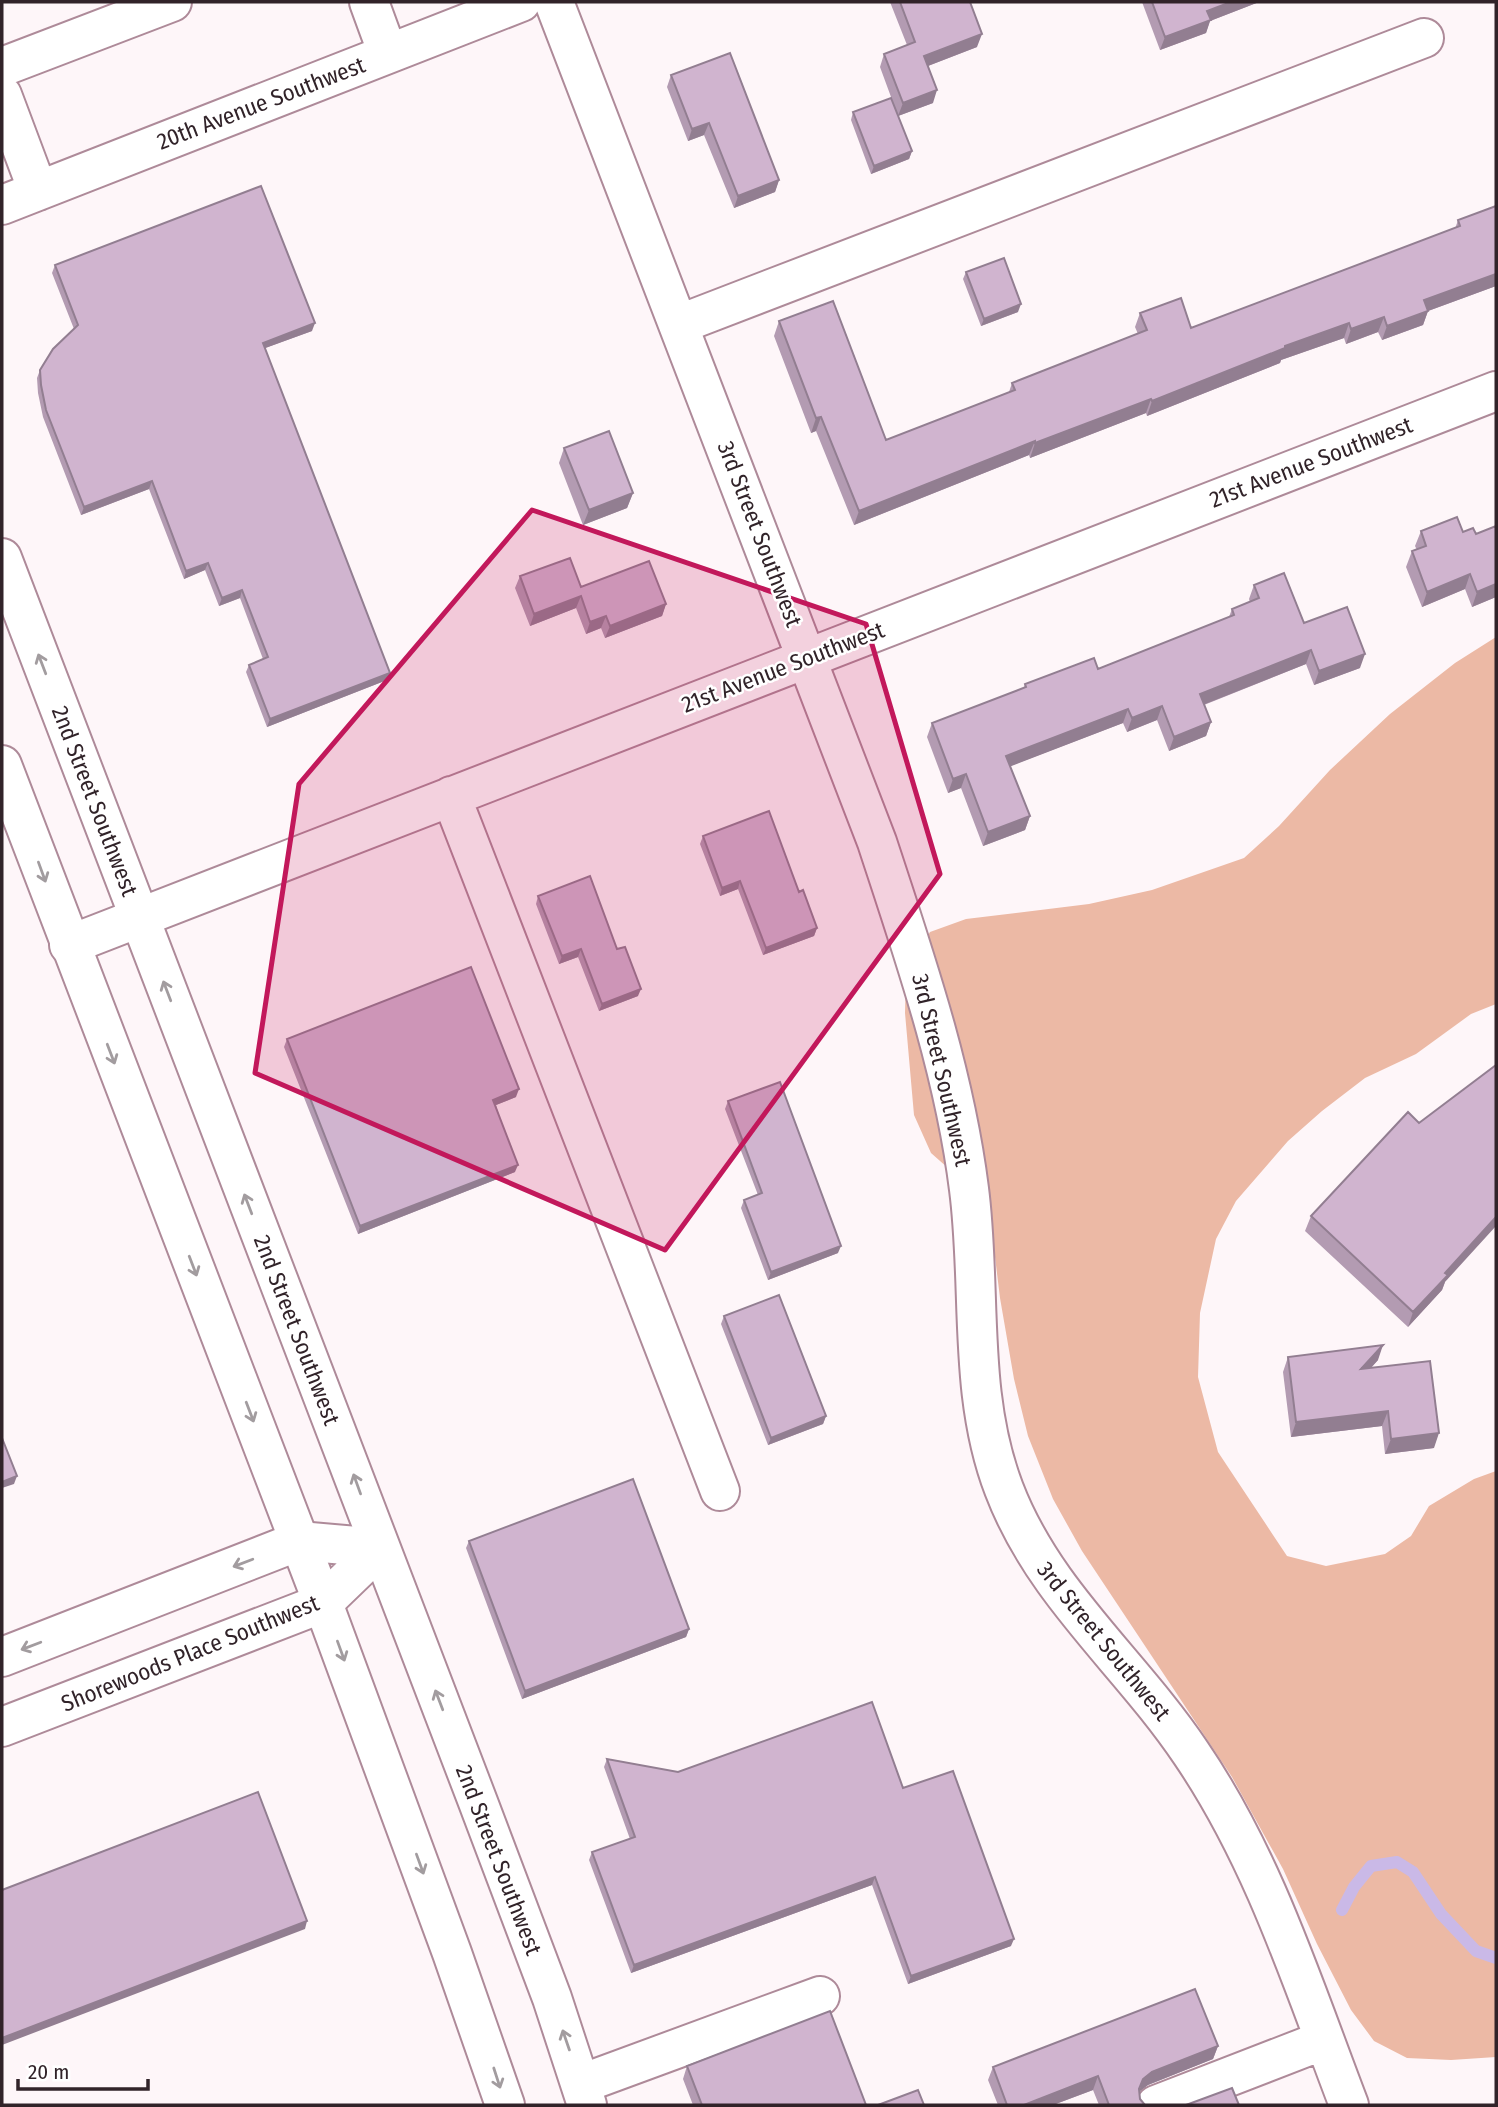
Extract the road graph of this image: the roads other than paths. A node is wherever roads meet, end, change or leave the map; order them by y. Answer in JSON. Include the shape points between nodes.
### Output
{"nodes":[{"id":1,"x":173,"y":2,"type":"edge"},
{"id":2,"x":369,"y":2,"type":"edge"},
{"id":3,"x":521,"y":2,"type":"edge"},
{"id":4,"x":554,"y":2,"type":"edge"},
{"id":5,"x":1424,"y":38,"type":"dead end"},
{"id":6,"x":388,"y":54,"type":"junction"},
{"id":7,"x":2,"y":67,"type":"edge"},
{"id":8,"x":2,"y":95,"type":"edge"},
{"id":9,"x":38,"y":191,"type":"junction"},
{"id":10,"x":2,"y":205,"type":"edge"},
{"id":11,"x":680,"y":324,"type":"junction"},
{"id":12,"x":1496,"y":391,"type":"edge"},
{"id":13,"x":2,"y":558,"type":"edge"},
{"id":14,"x":807,"y":658,"type":"junction"},
{"id":15,"x":4,"y":780,"type":"edge"},
{"id":16,"x":451,"y":796,"type":"junction"},
{"id":17,"x":139,"y":918,"type":"junction"},
{"id":18,"x":69,"y":945,"type":"junction"},
{"id":19,"x":720,"y":1491,"type":"dead end"},
{"id":20,"x":299,"y":1541,"type":"junction"},
{"id":21,"x":380,"y":1549,"type":"junction"},
{"id":22,"x":323,"y":1603,"type":"junction"},
{"id":23,"x":2,"y":1657,"type":"edge"},
{"id":24,"x":2,"y":1727,"type":"edge"},
{"id":25,"x":820,"y":1996,"type":"dead end"},
{"id":26,"x":1324,"y":2040,"type":"junction"},
{"id":27,"x":584,"y":2095,"type":"edge"},
{"id":28,"x":505,"y":2105,"type":"edge"},
{"id":29,"x":1157,"y":2105,"type":"edge"},
{"id":30,"x":1349,"y":2105,"type":"edge"}],
"edges":[{"from":1,"to":7,"type":"street"},
{"from":2,"to":6,"type":"street"},
{"from":3,"to":6,"type":"street","name":"20th Avenue Southwest"},
{"from":4,"to":11,"type":"street","name":"3rd Street Southwest"},
{"from":5,"to":11,"type":"street"},
{"from":6,"to":9,"type":"street","name":"20th Avenue Southwest"},
{"from":8,"to":9,"type":"street"},
{"from":9,"to":10,"type":"street","name":"20th Avenue Southwest"},
{"from":11,"to":14,"type":"street","name":"3rd Street Southwest"},
{"from":12,"to":14,"type":"street","name":"21st Avenue Southwest"},
{"from":17,"to":13,"type":"street","name":"2nd Street Southwest","one_way":true},
{"from":14,"to":16,"type":"street","name":"21st Avenue Southwest"},
{"from":14,"to":26,"type":"street","name":"3rd Street Southwest","via":[[913,948],[963,1143],[982,1403],[1003,1487],[1041,1564],[1161,1710],[1218,1796],[1272,1905]]},
{"from":15,"to":18,"type":"street","one_way":true},
{"from":16,"to":17,"type":"street","name":"21st Avenue Southwest"},
{"from":16,"to":19,"type":"street"},
{"from":17,"to":18,"type":"street","name":"21st Avenue Southwest"},
{"from":21,"to":17,"type":"street","name":"2nd Street Southwest","one_way":true},
{"from":18,"to":20,"type":"street","one_way":true},
{"from":20,"to":21,"type":"street"},
{"from":20,"to":22,"type":"street"},
{"from":20,"to":23,"type":"street","one_way":true},
{"from":21,"to":22,"type":"street","name":"Shorewoods Place Southwest"},
{"from":27,"to":21,"type":"street","name":"2nd Street Southwest","one_way":true,"via":[[552,1998]]},
{"from":22,"to":24,"type":"street","name":"Shorewoods Place Southwest"},
{"from":22,"to":28,"type":"street","one_way":true},
{"from":25,"to":27,"type":"street"},
{"from":26,"to":29,"type":"street"},
{"from":26,"to":30,"type":"street","name":"3rd Street Southwest"}]}
